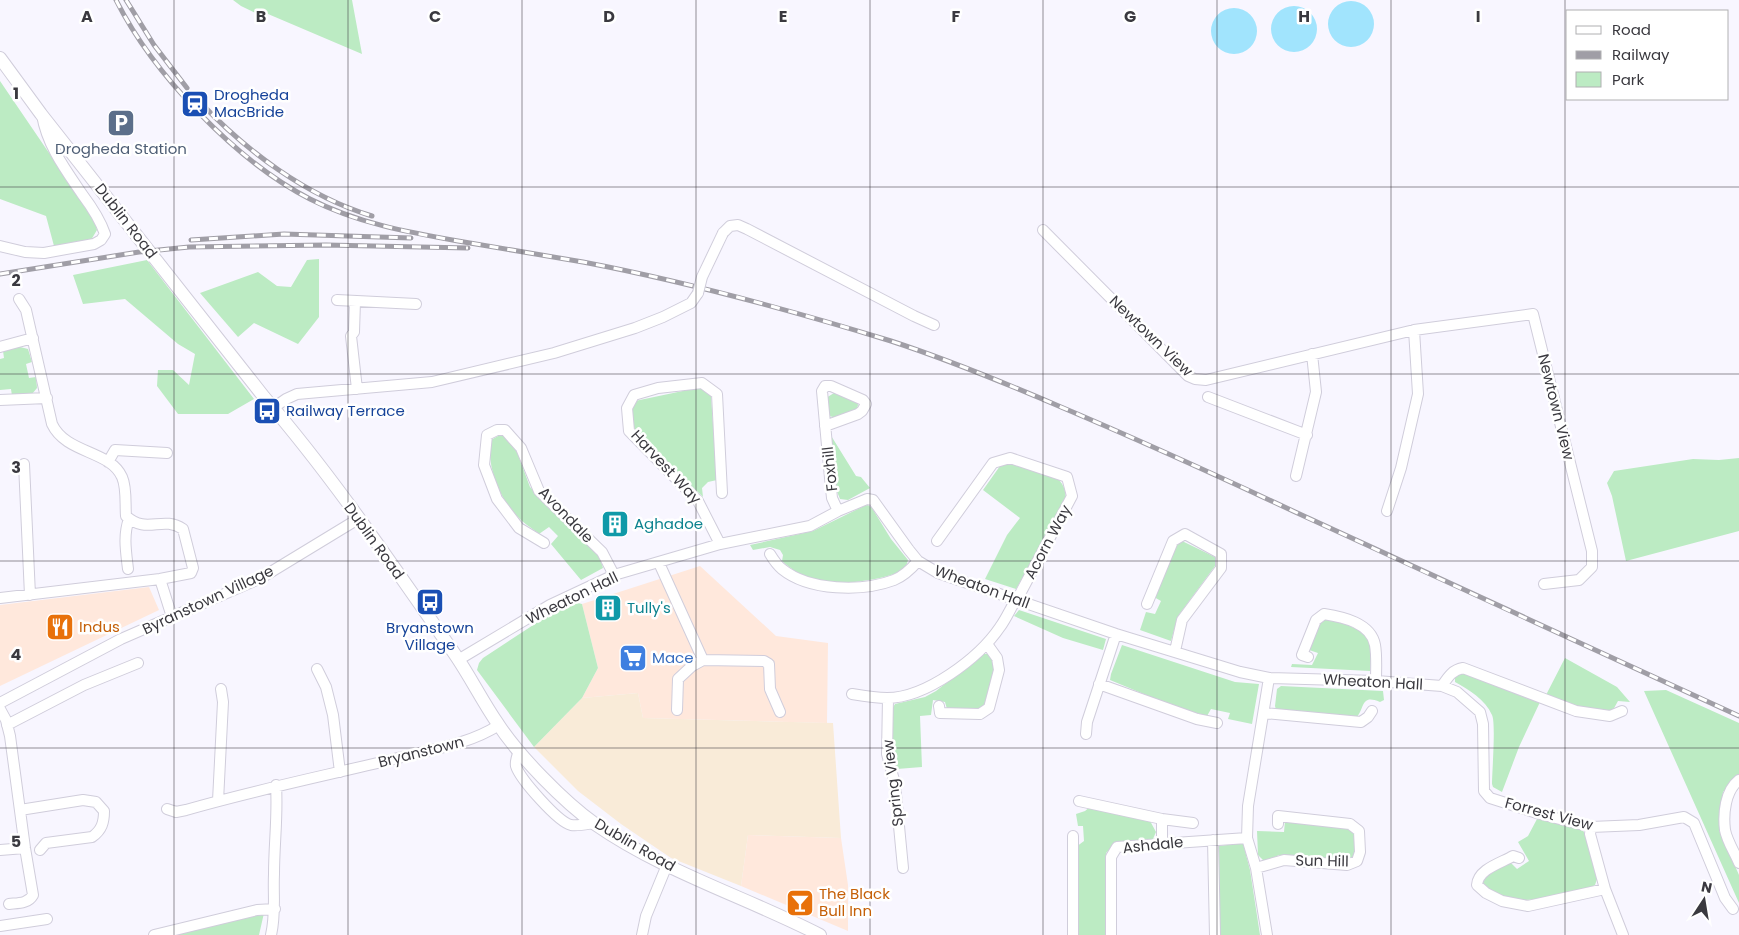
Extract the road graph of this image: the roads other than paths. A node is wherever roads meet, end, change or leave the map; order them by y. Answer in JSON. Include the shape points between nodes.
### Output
{"nodes":[{"id":1,"x":0,"y":58,"type":"edge"},
{"id":2,"x":42,"y":114,"type":"junction"},
{"id":3,"x":1043,"y":230,"type":"dead end"},
{"id":4,"x":0,"y":246,"type":"edge"},
{"id":5,"x":18,"y":299,"type":"dead end"},
{"id":6,"x":336,"y":300,"type":"dead end"},
{"id":7,"x":356,"y":301,"type":"junction"},
{"id":8,"x":416,"y":304,"type":"dead end"},
{"id":9,"x":934,"y":325,"type":"dead end"},
{"id":10,"x":1414,"y":330,"type":"junction"},
{"id":11,"x":33,"y":338,"type":"junction"},
{"id":12,"x":0,"y":347,"type":"edge"},
{"id":13,"x":1312,"y":354,"type":"junction"},
{"id":14,"x":357,"y":389,"type":"junction"},
{"id":15,"x":1208,"y":397,"type":"dead end"},
{"id":16,"x":47,"y":398,"type":"junction"},
{"id":17,"x":0,"y":400,"type":"edge"},
{"id":18,"x":273,"y":408,"type":"junction"},
{"id":19,"x":825,"y":426,"type":"junction"},
{"id":20,"x":1307,"y":435,"type":"junction"},
{"id":21,"x":167,"y":453,"type":"dead end"},
{"id":22,"x":108,"y":462,"type":"junction"},
{"id":23,"x":24,"y":464,"type":"dead end"},
{"id":24,"x":1296,"y":476,"type":"dead end"},
{"id":25,"x":722,"y":493,"type":"dead end"},
{"id":26,"x":1387,"y":511,"type":"dead end"},
{"id":27,"x":838,"y":512,"type":"junction"},
{"id":28,"x":358,"y":518,"type":"junction"},
{"id":29,"x":129,"y":519,"type":"junction"},
{"id":30,"x":938,"y":541,"type":"dead end"},
{"id":31,"x":544,"y":543,"type":"dead end"},
{"id":32,"x":720,"y":544,"type":"junction"},
{"id":33,"x":770,"y":554,"type":"dead end"},
{"id":34,"x":918,"y":561,"type":"junction"},
{"id":35,"x":659,"y":562,"type":"junction"},
{"id":36,"x":128,"y":569,"type":"dead end"},
{"id":37,"x":614,"y":575,"type":"junction"},
{"id":38,"x":160,"y":579,"type":"junction"},
{"id":39,"x":1544,"y":584,"type":"dead end"},
{"id":40,"x":30,"y":595,"type":"junction"},
{"id":41,"x":0,"y":598,"type":"edge"},
{"id":42,"x":1016,"y":599,"type":"junction"},
{"id":43,"x":1147,"y":604,"type":"dead end"},
{"id":44,"x":172,"y":617,"type":"junction"},
{"id":45,"x":1116,"y":634,"type":"junction"},
{"id":46,"x":987,"y":644,"type":"junction"},
{"id":47,"x":1175,"y":651,"type":"junction"},
{"id":48,"x":1308,"y":657,"type":"dead end"},
{"id":49,"x":458,"y":660,"type":"junction"},
{"id":50,"x":702,"y":660,"type":"junction"},
{"id":51,"x":138,"y":663,"type":"dead end"},
{"id":52,"x":317,"y":669,"type":"dead end"},
{"id":53,"x":1269,"y":678,"type":"junction"},
{"id":54,"x":1376,"y":681,"type":"junction"},
{"id":55,"x":1099,"y":684,"type":"junction"},
{"id":56,"x":1442,"y":686,"type":"junction"},
{"id":57,"x":220,"y":689,"type":"dead end"},
{"id":58,"x":852,"y":694,"type":"dead end"},
{"id":59,"x":888,"y":698,"type":"junction"},
{"id":60,"x":0,"y":703,"type":"edge"},
{"id":61,"x":939,"y":706,"type":"dead end"},
{"id":62,"x":0,"y":708,"type":"edge"},
{"id":63,"x":677,"y":710,"type":"dead end"},
{"id":64,"x":1372,"y":711,"type":"dead end"},
{"id":65,"x":1622,"y":711,"type":"dead end"},
{"id":66,"x":780,"y":712,"type":"dead end"},
{"id":67,"x":1264,"y":713,"type":"junction"},
{"id":68,"x":1217,"y":723,"type":"dead end"},
{"id":69,"x":7,"y":725,"type":"junction"},
{"id":70,"x":499,"y":726,"type":"junction"},
{"id":71,"x":1086,"y":734,"type":"dead end"},
{"id":72,"x":11,"y":748,"type":"junction"},
{"id":73,"x":0,"y":749,"type":"edge"},
{"id":74,"x":519,"y":752,"type":"junction"},
{"id":75,"x":340,"y":772,"type":"junction"},
{"id":76,"x":1739,"y":780,"type":"edge"},
{"id":77,"x":276,"y":785,"type":"junction"},
{"id":78,"x":218,"y":801,"type":"junction"},
{"id":79,"x":1079,"y":801,"type":"dead end"},
{"id":80,"x":20,"y":810,"type":"junction"},
{"id":81,"x":167,"y":810,"type":"dead end"},
{"id":82,"x":1162,"y":818,"type":"junction"},
{"id":83,"x":594,"y":823,"type":"junction"},
{"id":84,"x":1193,"y":823,"type":"dead end"},
{"id":85,"x":1278,"y":824,"type":"dead end"},
{"id":86,"x":1591,"y":827,"type":"junction"},
{"id":87,"x":1073,"y":836,"type":"dead end"},
{"id":88,"x":1248,"y":838,"type":"junction"},
{"id":89,"x":1212,"y":840,"type":"junction"},
{"id":90,"x":1162,"y":843,"type":"junction"},
{"id":91,"x":25,"y":848,"type":"junction"},
{"id":92,"x":0,"y":850,"type":"edge"},
{"id":93,"x":40,"y":850,"type":"dead end"},
{"id":94,"x":1519,"y":858,"type":"dead end"},
{"id":95,"x":1739,"y":863,"type":"edge"},
{"id":96,"x":667,"y":865,"type":"junction"},
{"id":97,"x":902,"y":868,"type":"dead end"},
{"id":98,"x":1256,"y":868,"type":"junction"},
{"id":99,"x":1605,"y":888,"type":"junction"},
{"id":100,"x":8,"y":904,"type":"dead end"},
{"id":101,"x":275,"y":909,"type":"junction"},
{"id":102,"x":1733,"y":909,"type":"dead end"},
{"id":103,"x":47,"y":919,"type":"dead end"},
{"id":104,"x":0,"y":926,"type":"edge"},
{"id":105,"x":154,"y":935,"type":"edge"},
{"id":106,"x":271,"y":935,"type":"edge"},
{"id":107,"x":642,"y":935,"type":"edge"},
{"id":108,"x":820,"y":935,"type":"edge"},
{"id":109,"x":1074,"y":935,"type":"edge"},
{"id":110,"x":1111,"y":935,"type":"edge"},
{"id":111,"x":1215,"y":935,"type":"edge"},
{"id":112,"x":1267,"y":935,"type":"edge"},
{"id":113,"x":1623,"y":935,"type":"edge"}],
"edges":[{"from":1,"to":2,"type":"main road","name":"Dublin Road"},
{"from":2,"to":4,"type":"street","via":[[52,148],[93,209],[105,234],[94,244],[44,253]]},
{"from":2,"to":18,"type":"main road","name":"Dublin Road"},
{"from":3,"to":13,"type":"street","name":"Newtown View","via":[[1188,376],[1206,380]]},
{"from":5,"to":11,"type":"street","via":[[26,310]]},
{"from":6,"to":7,"type":"street"},
{"from":7,"to":8,"type":"street"},
{"from":7,"to":14,"type":"street","via":[[351,336]]},
{"from":9,"to":14,"type":"street","bridge":true,"via":[[747,229],[730,226],[723,233],[702,277],[696,298],[686,306],[635,328],[554,353],[432,382]]},
{"from":10,"to":13,"type":"street","name":"Newtown View"},
{"from":10,"to":26,"type":"street","via":[[1418,394],[1401,468]]},
{"from":10,"to":39,"type":"street","name":"Newtown View","via":[[1533,314],[1592,551],[1592,567],[1579,580]]},
{"from":11,"to":12,"type":"street"},
{"from":11,"to":16,"type":"street"},
{"from":13,"to":20,"type":"street","via":[[1316,392]]},
{"from":14,"to":18,"type":"street","via":[[297,394]]},
{"from":15,"to":20,"type":"street"},
{"from":16,"to":17,"type":"street"},
{"from":16,"to":22,"type":"street","via":[[57,433],[69,443]]},
{"from":18,"to":28,"type":"main road","name":"Dublin Road"},
{"from":19,"to":19,"type":"street","name":"Foxhill","via":[[821,397],[825,386],[848,393],[866,404],[858,414]]},
{"from":19,"to":27,"type":"street","name":"Foxhill","via":[[832,498]]},
{"from":20,"to":24,"type":"street"},
{"from":21,"to":22,"type":"street","via":[[115,450]]},
{"from":22,"to":29,"type":"street","via":[[118,470],[123,480],[126,516]]},
{"from":23,"to":40,"type":"street"},
{"from":25,"to":32,"type":"street","name":"Harvest Way","via":[[717,394],[702,383],[658,388],[634,395],[627,408],[629,430],[698,501]]},
{"from":27,"to":32,"type":"street","name":"Wheaton Hall","via":[[810,526]]},
{"from":27,"to":34,"type":"street","name":"Wheaton Hall","via":[[867,499],[873,500]]},
{"from":28,"to":44,"type":"street","name":"Byranstown Village","via":[[260,578]]},
{"from":28,"to":49,"type":"main road","name":"Dublin Road"},
{"from":29,"to":36,"type":"street","via":[[125,543]]},
{"from":29,"to":38,"type":"street","via":[[135,524],[166,523],[183,529],[193,568],[191,574]]},
{"from":30,"to":42,"type":"street","name":"Acorn Way","via":[[994,463],[1010,458],[1067,477],[1072,496]]},
{"from":31,"to":37,"type":"street","name":"Avondale","via":[[519,528],[497,499],[484,466],[487,436],[497,430],[505,430],[521,448],[539,491],[602,552]]},
{"from":32,"to":35,"type":"street","name":"Wheaton Hall"},
{"from":33,"to":34,"type":"street","via":[[781,568],[798,580],[820,586],[873,586],[907,573]]},
{"from":34,"to":42,"type":"street","name":"Wheaton Hall","via":[[938,573]]},
{"from":35,"to":37,"type":"street","name":"Wheaton Hall"},
{"from":35,"to":50,"type":"street"},
{"from":37,"to":49,"type":"street","name":"Wheaton Hall","via":[[550,605]]},
{"from":38,"to":40,"type":"street"},
{"from":38,"to":44,"type":"street"},
{"from":40,"to":41,"type":"street"},
{"from":42,"to":45,"type":"street","name":"Wheaton Hall"},
{"from":42,"to":46,"type":"street"},
{"from":43,"to":47,"type":"street","via":[[1173,541],[1185,534],[1221,554],[1221,568],[1182,620]]},
{"from":44,"to":60,"type":"street","name":"Byranstown Village","via":[[113,643]]},
{"from":45,"to":47,"type":"street","name":"Wheaton Hall"},
{"from":45,"to":55,"type":"street"},
{"from":46,"to":59,"type":"street","via":[[943,680],[917,693]]},
{"from":46,"to":61,"type":"street","via":[[997,658],[999,670],[989,708],[980,714],[940,713]]},
{"from":47,"to":53,"type":"street","name":"Wheaton Hall"},
{"from":48,"to":54,"type":"street","via":[[1302,655],[1316,620],[1324,614],[1343,617],[1366,628],[1372,635]]},
{"from":49,"to":70,"type":"main road","name":"Dublin Road"},
{"from":50,"to":63,"type":"street","via":[[678,679]]},
{"from":50,"to":66,"type":"street","via":[[764,661],[769,664],[770,689]]},
{"from":51,"to":69,"type":"street","via":[[84,685]]},
{"from":52,"to":75,"type":"street","via":[[326,687],[333,715]]},
{"from":53,"to":54,"type":"street","name":"Wheaton Hall"},
{"from":53,"to":67,"type":"street"},
{"from":54,"to":56,"type":"street","name":"Wheaton Hall"},
{"from":55,"to":68,"type":"street","via":[[1197,720]]},
{"from":55,"to":71,"type":"street"},
{"from":56,"to":65,"type":"street","via":[[1452,673],[1463,668],[1576,711],[1610,716]]},
{"from":56,"to":86,"type":"street","name":"Forrest View","via":[[1457,692],[1480,712],[1484,791],[1490,798]]},
{"from":57,"to":78,"type":"street","via":[[223,702]]},
{"from":58,"to":59,"type":"street"},
{"from":59,"to":97,"type":"street","name":"Spring View","via":[[887,754],[895,784]]},
{"from":62,"to":69,"type":"street"},
{"from":64,"to":67,"type":"street","via":[[1360,722]]},
{"from":67,"to":88,"type":"street","via":[[1248,806]]},
{"from":69,"to":72,"type":"street"},
{"from":70,"to":74,"type":"main road","name":"Dublin Road"},
{"from":70,"to":75,"type":"street","name":"Bryanstown","via":[[480,736]]},
{"from":72,"to":73,"type":"street"},
{"from":72,"to":80,"type":"street"},
{"from":74,"to":83,"type":"main road","name":"Dublin Road"},
{"from":74,"to":83,"type":"street","via":[[516,767],[541,800],[566,823]]},
{"from":75,"to":77,"type":"street"},
{"from":76,"to":95,"type":"street","via":[[1729,792],[1725,814],[1726,832]]},
{"from":77,"to":78,"type":"street"},
{"from":77,"to":101,"type":"street"},
{"from":78,"to":81,"type":"street","via":[[176,812]]},
{"from":79,"to":82,"type":"street"},
{"from":80,"to":91,"type":"street"},
{"from":80,"to":93,"type":"street","via":[[83,800],[96,802],[104,810],[103,826],[92,837],[46,844]]},
{"from":82,"to":84,"type":"street"},
{"from":82,"to":90,"type":"street"},
{"from":83,"to":96,"type":"main road","name":"Dublin Road"},
{"from":85,"to":98,"type":"street","name":"Sun Hill","via":[[1278,816],[1350,824],[1359,831],[1357,861],[1347,865],[1284,860]]},
{"from":86,"to":99,"type":"street","via":[[1590,834]]},
{"from":86,"to":102,"type":"street","name":"Forrest View","via":[[1639,825],[1684,817],[1694,823],[1724,898]]},
{"from":87,"to":109,"type":"street"},
{"from":88,"to":89,"type":"street","name":"Ashdale"},
{"from":88,"to":98,"type":"street"},
{"from":89,"to":90,"type":"street","name":"Ashdale"},
{"from":89,"to":111,"type":"street"},
{"from":90,"to":110,"type":"street","name":"Ashdale","via":[[1117,847],[1111,857]]},
{"from":91,"to":92,"type":"street"},
{"from":91,"to":100,"type":"street","via":[[33,895],[24,902]]},
{"from":94,"to":99,"type":"street","via":[[1514,856],[1482,872],[1477,885],[1502,901],[1528,906]]},
{"from":96,"to":107,"type":"street","via":[[646,916]]},
{"from":96,"to":108,"type":"main road","name":"Dublin Road"},
{"from":98,"to":112,"type":"street"},
{"from":99,"to":113,"type":"street"},
{"from":101,"to":105,"type":"street","via":[[257,910]]},
{"from":101,"to":106,"type":"street"},
{"from":103,"to":104,"type":"street"}]}
